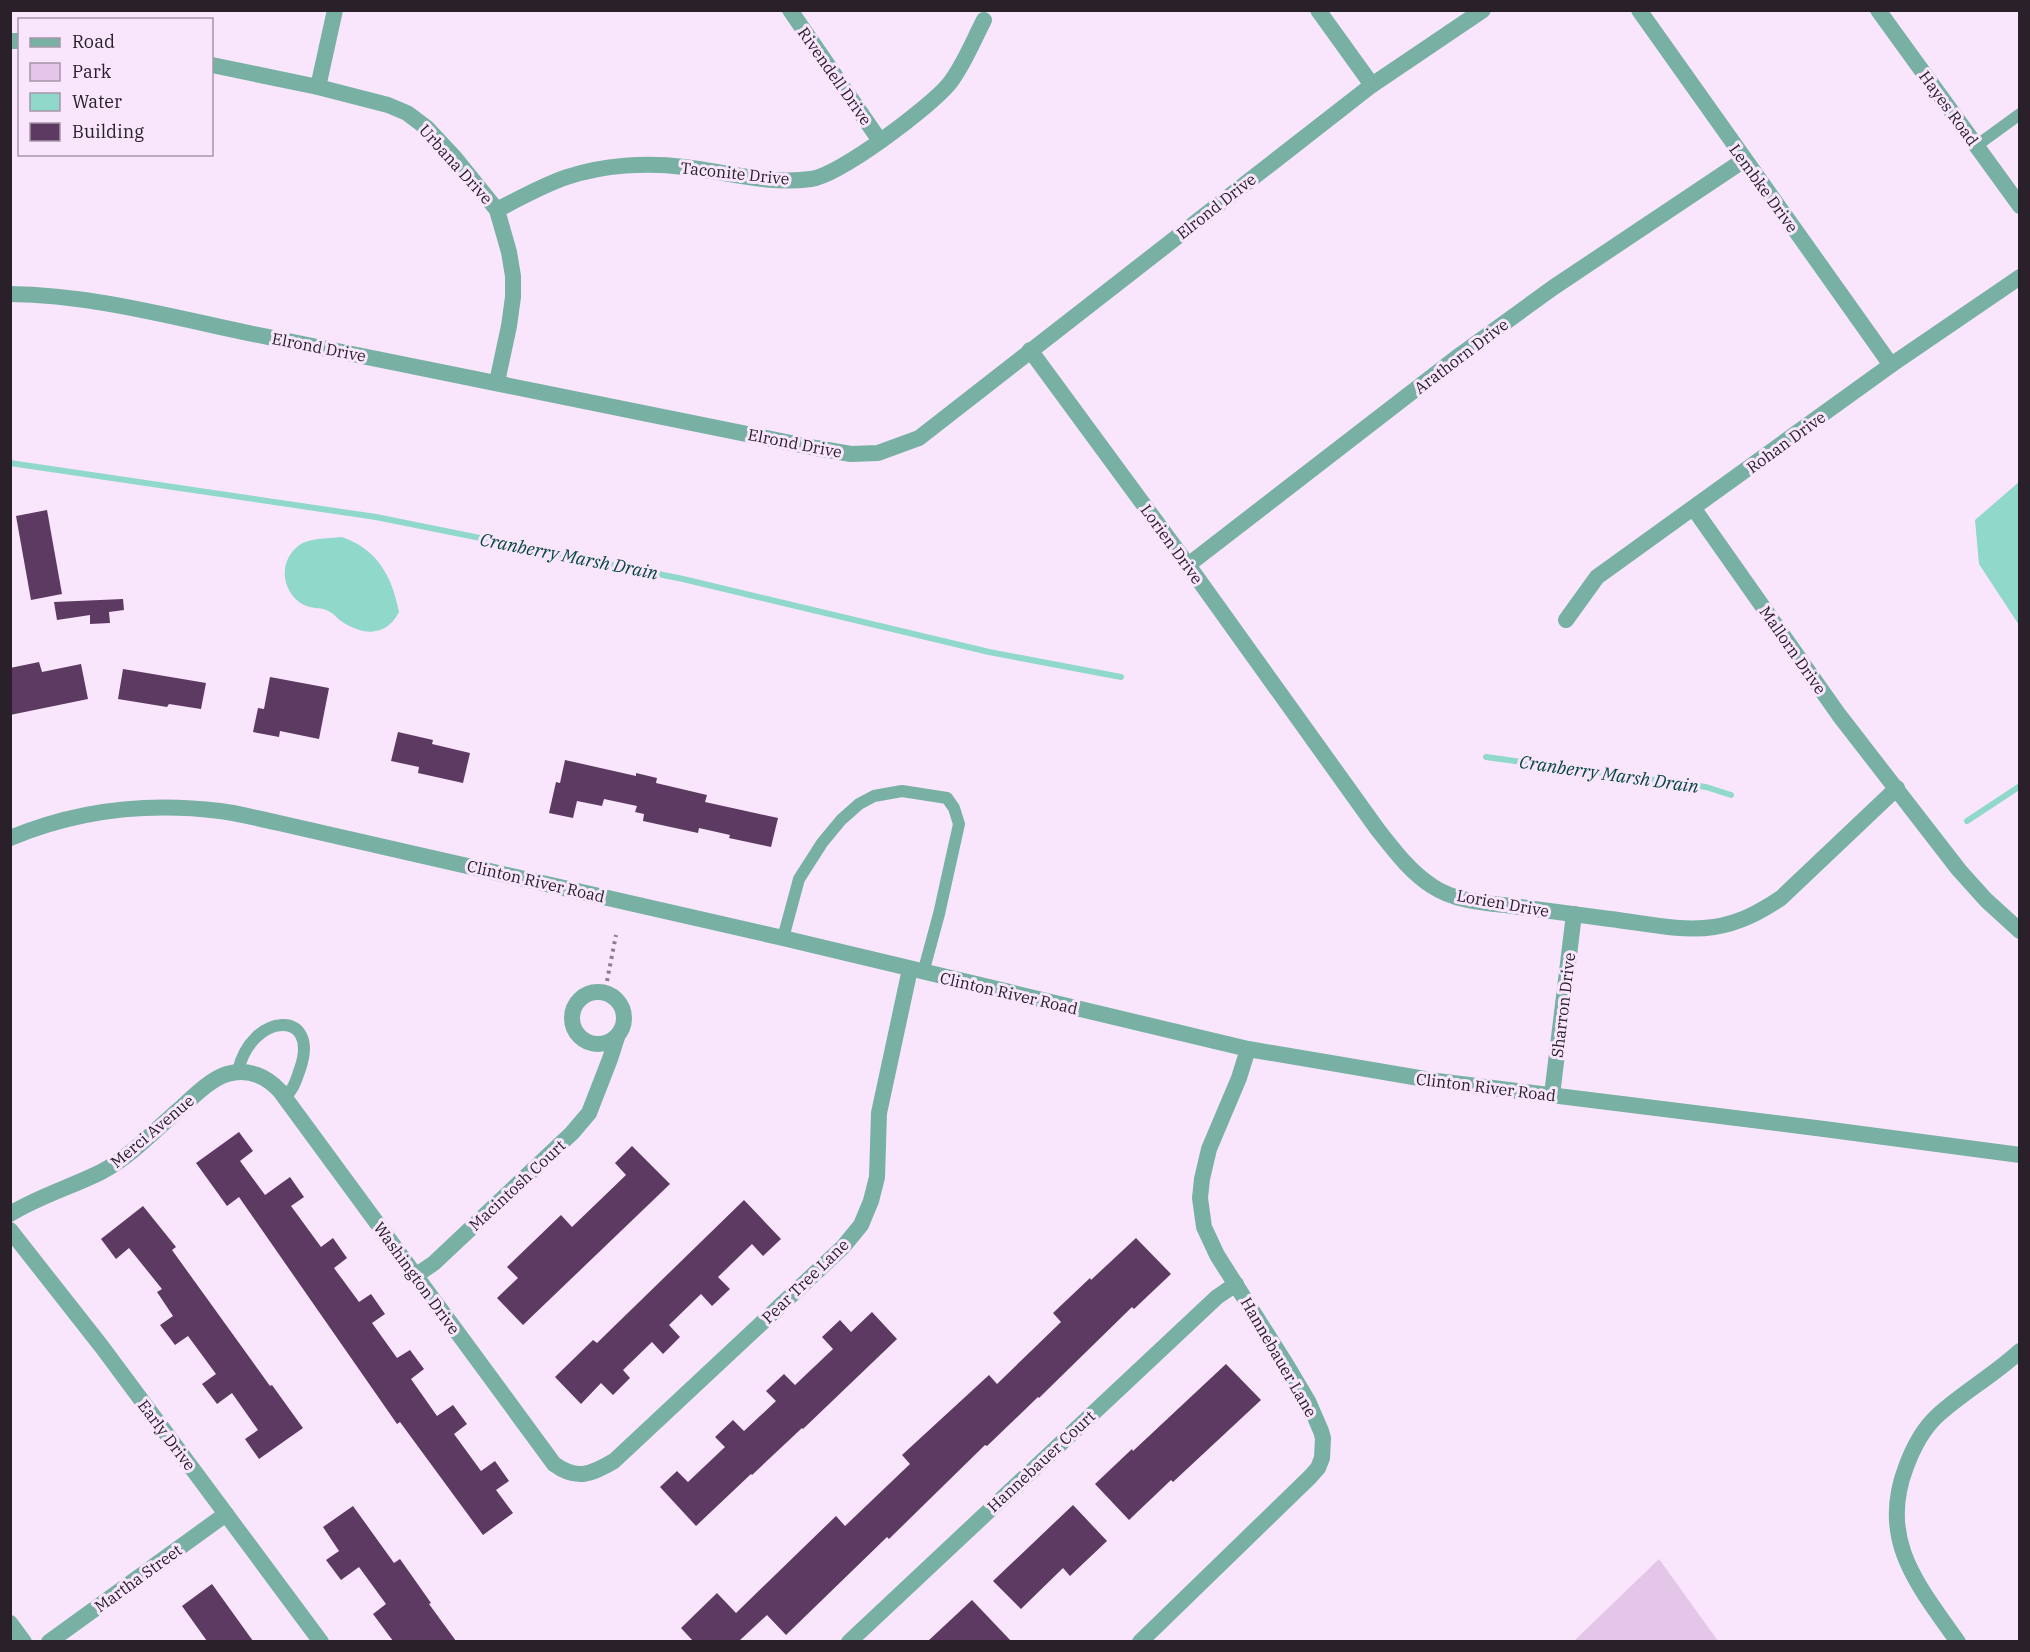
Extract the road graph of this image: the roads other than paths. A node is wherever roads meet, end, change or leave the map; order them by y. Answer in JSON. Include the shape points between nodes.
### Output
{"nodes":[{"id":1,"x":335,"y":10,"type":"edge"},
{"id":2,"x":790,"y":10,"type":"edge"},
{"id":3,"x":1318,"y":10,"type":"edge"},
{"id":4,"x":1483,"y":10,"type":"edge"},
{"id":5,"x":1639,"y":10,"type":"edge"},
{"id":6,"x":1878,"y":10,"type":"edge"},
{"id":7,"x":984,"y":20,"type":"dead end"},
{"id":8,"x":213,"y":65,"type":"edge"},
{"id":9,"x":1372,"y":85,"type":"junction"},
{"id":10,"x":318,"y":87,"type":"junction"},
{"id":11,"x":2019,"y":114,"type":"edge"},
{"id":12,"x":880,"y":141,"type":"junction"},
{"id":13,"x":1976,"y":146,"type":"junction"},
{"id":14,"x":1744,"y":160,"type":"junction"},
{"id":15,"x":2017,"y":197,"type":"edge"},
{"id":16,"x":497,"y":210,"type":"junction"},
{"id":17,"x":2019,"y":277,"type":"edge"},
{"id":18,"x":10,"y":294,"type":"edge"},
{"id":19,"x":1030,"y":350,"type":"junction"},
{"id":20,"x":1891,"y":365,"type":"junction"},
{"id":21,"x":497,"y":382,"type":"junction"},
{"id":22,"x":1694,"y":509,"type":"junction"},
{"id":23,"x":1188,"y":565,"type":"junction"},
{"id":24,"x":1566,"y":620,"type":"dead end"},
{"id":25,"x":1897,"y":788,"type":"junction"},
{"id":26,"x":10,"y":838,"type":"edge"},
{"id":27,"x":1574,"y":914,"type":"junction"},
{"id":28,"x":2019,"y":931,"type":"edge"},
{"id":29,"x":783,"y":938,"type":"junction"},
{"id":30,"x":917,"y":971,"type":"junction"},
{"id":31,"x":617,"y":1037,"type":"junction"},
{"id":32,"x":585,"y":1041,"type":"junction"},
{"id":33,"x":1248,"y":1049,"type":"junction"},
{"id":34,"x":238,"y":1071,"type":"junction"},
{"id":35,"x":602,"y":1081,"type":"junction"},
{"id":36,"x":1552,"y":1095,"type":"junction"},
{"id":37,"x":285,"y":1097,"type":"junction"},
{"id":38,"x":2019,"y":1155,"type":"edge"},
{"id":39,"x":10,"y":1214,"type":"edge"},
{"id":40,"x":10,"y":1230,"type":"edge"},
{"id":41,"x":415,"y":1276,"type":"junction"},
{"id":42,"x":1236,"y":1284,"type":"junction"},
{"id":43,"x":2019,"y":1351,"type":"edge"},
{"id":44,"x":575,"y":1475,"type":"joint"},
{"id":45,"x":226,"y":1514,"type":"junction"},
{"id":46,"x":10,"y":1623,"type":"edge"},
{"id":47,"x":24,"y":1641,"type":"edge"},
{"id":48,"x":50,"y":1641,"type":"edge"},
{"id":49,"x":321,"y":1641,"type":"edge"},
{"id":50,"x":849,"y":1641,"type":"edge"},
{"id":51,"x":1140,"y":1641,"type":"edge"},
{"id":52,"x":1958,"y":1641,"type":"edge"}],
"edges":[{"from":1,"to":10,"type":"street"},
{"from":2,"to":12,"type":"street","name":"Rivendell Drive"},
{"from":3,"to":9,"type":"street"},
{"from":4,"to":9,"type":"street","name":"Elrond Drive"},
{"from":5,"to":14,"type":"street","name":"Lembke Drive"},
{"from":6,"to":13,"type":"street","name":"Hayes Road"},
{"from":7,"to":12,"type":"street","name":"Taconite Drive","via":[[947,86]]},
{"from":8,"to":10,"type":"street","name":"Urbana Drive"},
{"from":9,"to":19,"type":"street","name":"Elrond Drive"},
{"from":10,"to":16,"type":"street","name":"Urbana Drive","via":[[407,113],[427,128]]},
{"from":11,"to":13,"type":"lane"},
{"from":12,"to":16,"type":"street","name":"Taconite Drive","via":[[814,178],[756,179],[683,167],[589,170]]},
{"from":13,"to":15,"type":"street","name":"Hayes Road"},
{"from":14,"to":20,"type":"street","name":"Lembke Drive"},
{"from":14,"to":23,"type":"street","name":"Arathorn Drive","via":[[1554,287]]},
{"from":16,"to":21,"type":"street","name":"Urbana Drive","via":[[513,276],[509,326]]},
{"from":17,"to":20,"type":"street","name":"Rohan Drive"},
{"from":18,"to":21,"type":"street","name":"Elrond Drive","via":[[108,303]]},
{"from":19,"to":21,"type":"street","name":"Elrond Drive","via":[[919,438],[878,453],[851,454]]},
{"from":19,"to":23,"type":"street","name":"Lorien Drive"},
{"from":20,"to":22,"type":"street","name":"Rohan Drive"},
{"from":22,"to":24,"type":"street","name":"Rohan Drive","via":[[1597,577]]},
{"from":22,"to":25,"type":"street","name":"Mallorn Drive","via":[[1839,715]]},
{"from":23,"to":27,"type":"street","name":"Lorien Drive","via":[[1378,831],[1410,868],[1432,886],[1454,896]]},
{"from":25,"to":27,"type":"street","name":"Lorien Drive","via":[[1781,898],[1749,917],[1712,927],[1687,928]]},
{"from":25,"to":28,"type":"street","via":[[1959,870]]},
{"from":26,"to":29,"type":"street","name":"Clinton River Road","via":[[103,811],[138,807],[221,811]]},
{"from":27,"to":36,"type":"street","name":"Sharron Drive"},
{"from":29,"to":30,"type":"street","name":"Clinton River Road"},
{"from":29,"to":30,"type":"lane","via":[[799,879],[822,843],[859,804],[874,796],[902,791],[947,798],[959,824],[939,914]]},
{"from":30,"to":33,"type":"street","name":"Clinton River Road"},
{"from":30,"to":44,"type":"street","name":"Pear Tree Lane","via":[[879,1113],[877,1177],[861,1224],[843,1247],[614,1461]]},
{"from":31,"to":32,"type":"street","via":[[602,1044]]},
{"from":31,"to":32,"type":"street","name":"Macintosh Court","via":[[625,1021],[620,1003],[614,996],[596,991],[580,999],[572,1013],[574,1030]]},
{"from":31,"to":35,"type":"street","name":"Macintosh Court"},
{"from":32,"to":35,"type":"street","name":"Macintosh Court"},
{"from":33,"to":36,"type":"street","name":"Clinton River Road","via":[[1404,1076]]},
{"from":33,"to":42,"type":"street","name":"Hannebauer Lane","via":[[1209,1149],[1200,1198],[1204,1227]]},
{"from":34,"to":37,"type":"street","name":"Washington Drive","via":[[272,1082]]},
{"from":34,"to":37,"type":"lane","via":[[244,1053],[264,1029],[290,1026],[299,1032],[304,1050],[293,1090]]},
{"from":34,"to":39,"type":"street","name":"Merci Avenue","via":[[213,1081],[125,1158]]},
{"from":35,"to":41,"type":"street","name":"Macintosh Court","via":[[589,1113],[573,1133],[434,1263]]},
{"from":36,"to":38,"type":"street","name":"Clinton River Road"},
{"from":37,"to":41,"type":"street","name":"Washington Drive"},
{"from":40,"to":45,"type":"street","name":"Early Drive"},
{"from":41,"to":44,"type":"street","name":"Washington Drive","via":[[554,1464]]},
{"from":42,"to":50,"type":"street","name":"Hannebauer Court","via":[[1217,1297]]},
{"from":42,"to":51,"type":"street","name":"Hannebauer Lane","via":[[1308,1401],[1323,1438],[1322,1458],[1310,1477]]},
{"from":43,"to":52,"type":"street","via":[[1937,1416],[1912,1450],[1901,1479],[1897,1512],[1902,1551],[1919,1587]]},
{"from":45,"to":48,"type":"street","name":"Martha Street"},
{"from":45,"to":49,"type":"street","name":"Early Drive"},
{"from":46,"to":47,"type":"street"}]}
